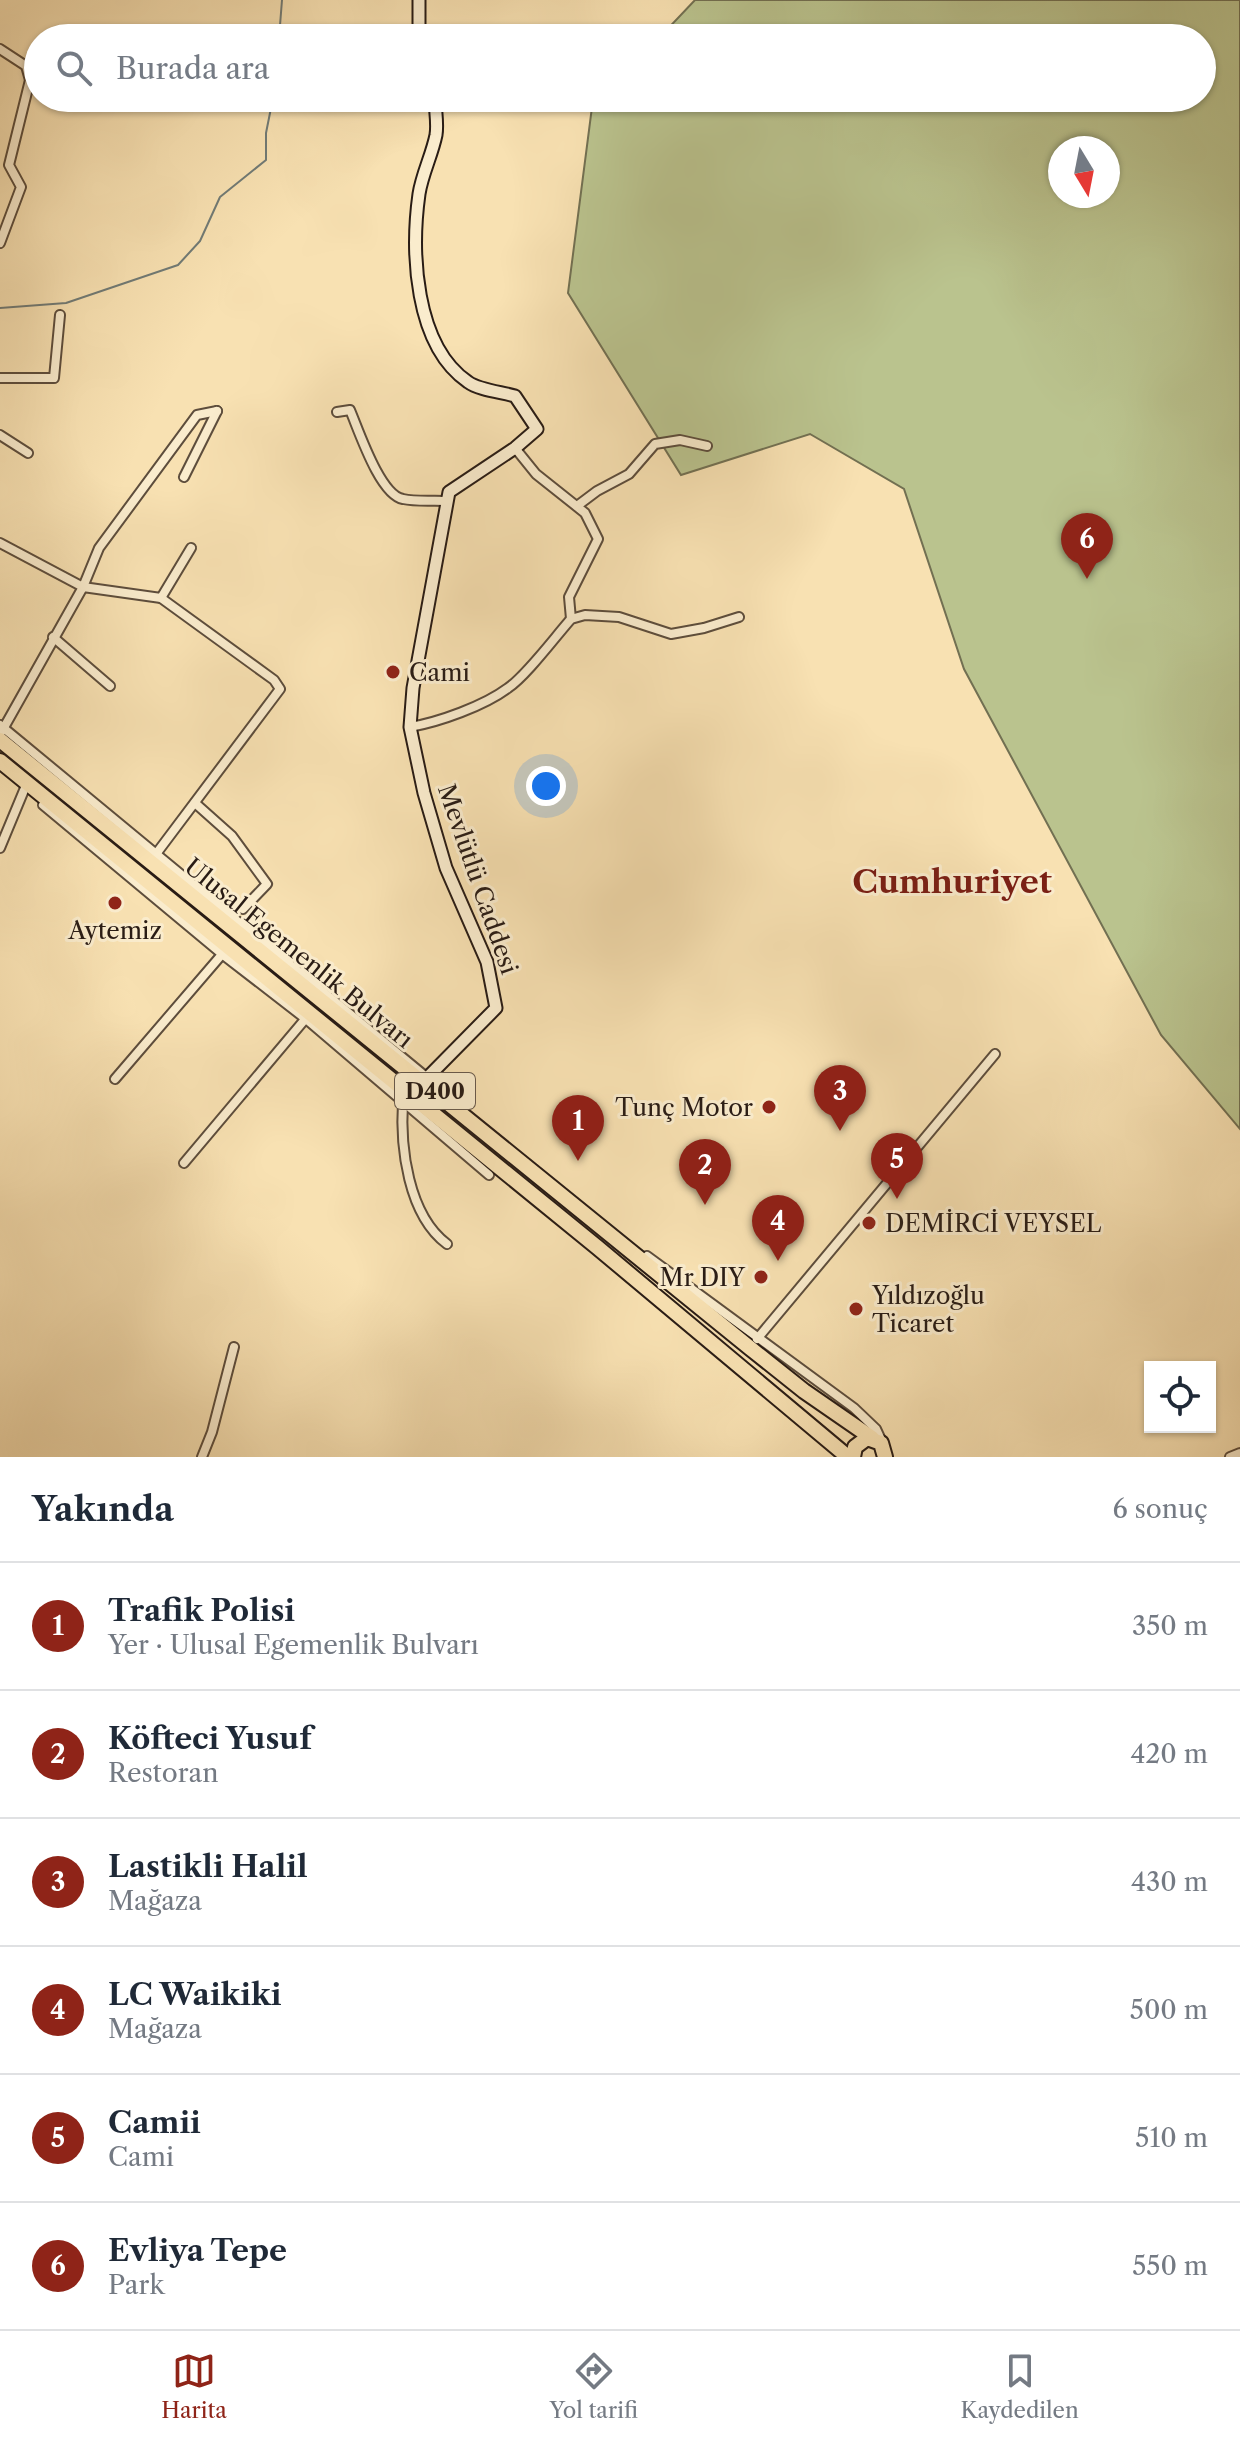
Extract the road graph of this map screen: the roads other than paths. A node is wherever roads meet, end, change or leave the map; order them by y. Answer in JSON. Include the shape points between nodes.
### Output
{"nodes":[{"id":1,"x":419,"y":0,"type":"edge"},
{"id":2,"x":419,"y":24,"type":"edge"},
{"id":3,"x":0,"y":49,"type":"edge"},
{"id":4,"x":24,"y":65,"type":"edge"},
{"id":5,"x":24,"y":99,"type":"edge"},
{"id":6,"x":436,"y":112,"type":"edge"},
{"id":7,"x":4,"y":164,"type":"edge"},
{"id":8,"x":0,"y":243,"type":"edge"},
{"id":9,"x":60,"y":315,"type":"dead end"},
{"id":10,"x":0,"y":378,"type":"edge"},
{"id":11,"x":337,"y":412,"type":"dead end"},
{"id":12,"x":0,"y":435,"type":"edge"},
{"id":13,"x":707,"y":446,"type":"dead end"},
{"id":14,"x":515,"y":448,"type":"junction"},
{"id":15,"x":28,"y":453,"type":"dead end"},
{"id":16,"x":184,"y":477,"type":"dead end"},
{"id":17,"x":447,"y":501,"type":"junction"},
{"id":18,"x":577,"y":506,"type":"junction"},
{"id":19,"x":0,"y":543,"type":"edge"},
{"id":20,"x":191,"y":548,"type":"dead end"},
{"id":21,"x":83,"y":587,"type":"junction"},
{"id":22,"x":161,"y":598,"type":"junction"},
{"id":23,"x":739,"y":617,"type":"dead end"},
{"id":24,"x":571,"y":619,"type":"junction"},
{"id":25,"x":53,"y":637,"type":"junction"},
{"id":26,"x":110,"y":686,"type":"dead end"},
{"id":27,"x":410,"y":727,"type":"junction"},
{"id":28,"x":1,"y":732,"type":"edge"},
{"id":29,"x":0,"y":761,"type":"edge"},
{"id":30,"x":0,"y":770,"type":"edge"},
{"id":31,"x":26,"y":786,"type":"junction"},
{"id":32,"x":195,"y":803,"type":"junction"},
{"id":33,"x":0,"y":848,"type":"edge"},
{"id":34,"x":156,"y":854,"type":"junction"},
{"id":35,"x":243,"y":909,"type":"dead end"},
{"id":36,"x":226,"y":950,"type":"junction"},
{"id":37,"x":308,"y":1016,"type":"junction"},
{"id":38,"x":995,"y":1054,"type":"dead end"},
{"id":39,"x":115,"y":1079,"type":"dead end"},
{"id":40,"x":425,"y":1080,"type":"junction"},
{"id":41,"x":403,"y":1102,"type":"junction"},
{"id":42,"x":184,"y":1163,"type":"dead end"},
{"id":43,"x":489,"y":1175,"type":"dead end"},
{"id":44,"x":447,"y":1244,"type":"dead end"},
{"id":45,"x":754,"y":1342,"type":"junction"},
{"id":46,"x":234,"y":1347,"type":"dead end"},
{"id":47,"x":884,"y":1450,"type":"edge"},
{"id":48,"x":1240,"y":1453,"type":"edge"},
{"id":49,"x":851,"y":1456,"type":"edge"},
{"id":50,"x":202,"y":1457,"type":"edge"},
{"id":51,"x":1230,"y":1457,"type":"edge"}],
"edges":[{"from":1,"to":2,"type":"street"},
{"from":3,"to":4,"type":"street"},
{"from":5,"to":7,"type":"street"},
{"from":6,"to":14,"type":"street","via":[[437,132],[420,191],[416,281],[431,333],[446,359],[469,383],[515,396],[537,429]]},
{"from":7,"to":8,"type":"street","via":[[21,187]]},
{"from":9,"to":10,"type":"street","via":[[54,378]]},
{"from":11,"to":17,"type":"street","via":[[350,410],[375,468],[400,499]]},
{"from":12,"to":15,"type":"street"},
{"from":13,"to":18,"type":"street","via":[[680,440],[655,444],[629,474]]},
{"from":14,"to":17,"type":"street","via":[[449,492]]},
{"from":14,"to":18,"type":"street","via":[[536,474]]},
{"from":16,"to":21,"type":"street","via":[[217,411],[197,415],[99,548]]},
{"from":17,"to":27,"type":"street","name":"Mevlütlü Caddesi"},
{"from":18,"to":24,"type":"street","via":[[598,539],[569,597]]},
{"from":19,"to":21,"type":"street"},
{"from":20,"to":22,"type":"street"},
{"from":21,"to":22,"type":"street"},
{"from":21,"to":25,"type":"street"},
{"from":22,"to":32,"type":"street","via":[[280,689]]},
{"from":23,"to":24,"type":"street","via":[[671,634],[619,617]]},
{"from":24,"to":27,"type":"street","via":[[509,688]]},
{"from":25,"to":26,"type":"street"},
{"from":25,"to":28,"type":"street"},
{"from":27,"to":40,"type":"street","name":"Mevlütlü Caddesi","via":[[446,868],[487,962],[496,1008]]},
{"from":28,"to":34,"type":"street"},
{"from":28,"to":40,"type":"highway","name":"Ulusal Egemenlik Bulvarı","number":"D400"},
{"from":29,"to":31,"type":"highway","name":"Ulusal Egemenlik Bulvarı","number":"D400"},
{"from":30,"to":31,"type":"street"},
{"from":31,"to":33,"type":"street"},
{"from":31,"to":36,"type":"highway","name":"Ulusal Egemenlik Bulvarı","number":"D400"},
{"from":32,"to":34,"type":"street"},
{"from":32,"to":35,"type":"street","via":[[232,836],[267,884]]},
{"from":34,"to":40,"type":"street"},
{"from":36,"to":37,"type":"highway","name":"Ulusal Egemenlik Bulvarı","number":"D400"},
{"from":36,"to":39,"type":"street"},
{"from":37,"to":41,"type":"street"},
{"from":37,"to":42,"type":"street"},
{"from":37,"to":49,"type":"highway","name":"Ulusal Egemenlik Bulvarı","number":"D400"},
{"from":38,"to":45,"type":"street"},
{"from":40,"to":45,"type":"highway","name":"Ulusal Egemenlik Bulvarı","number":"D400"},
{"from":41,"to":43,"type":"street"},
{"from":41,"to":44,"type":"street","via":[[404,1158],[417,1200],[425,1219]]},
{"from":45,"to":47,"type":"highway","name":"Ulusal Egemenlik Bulvarı","number":"D400","via":[[804,1391]]},
{"from":46,"to":50,"type":"street"},
{"from":47,"to":49,"type":"highway","via":[[862,1440]]},
{"from":48,"to":51,"type":"street"}]}
